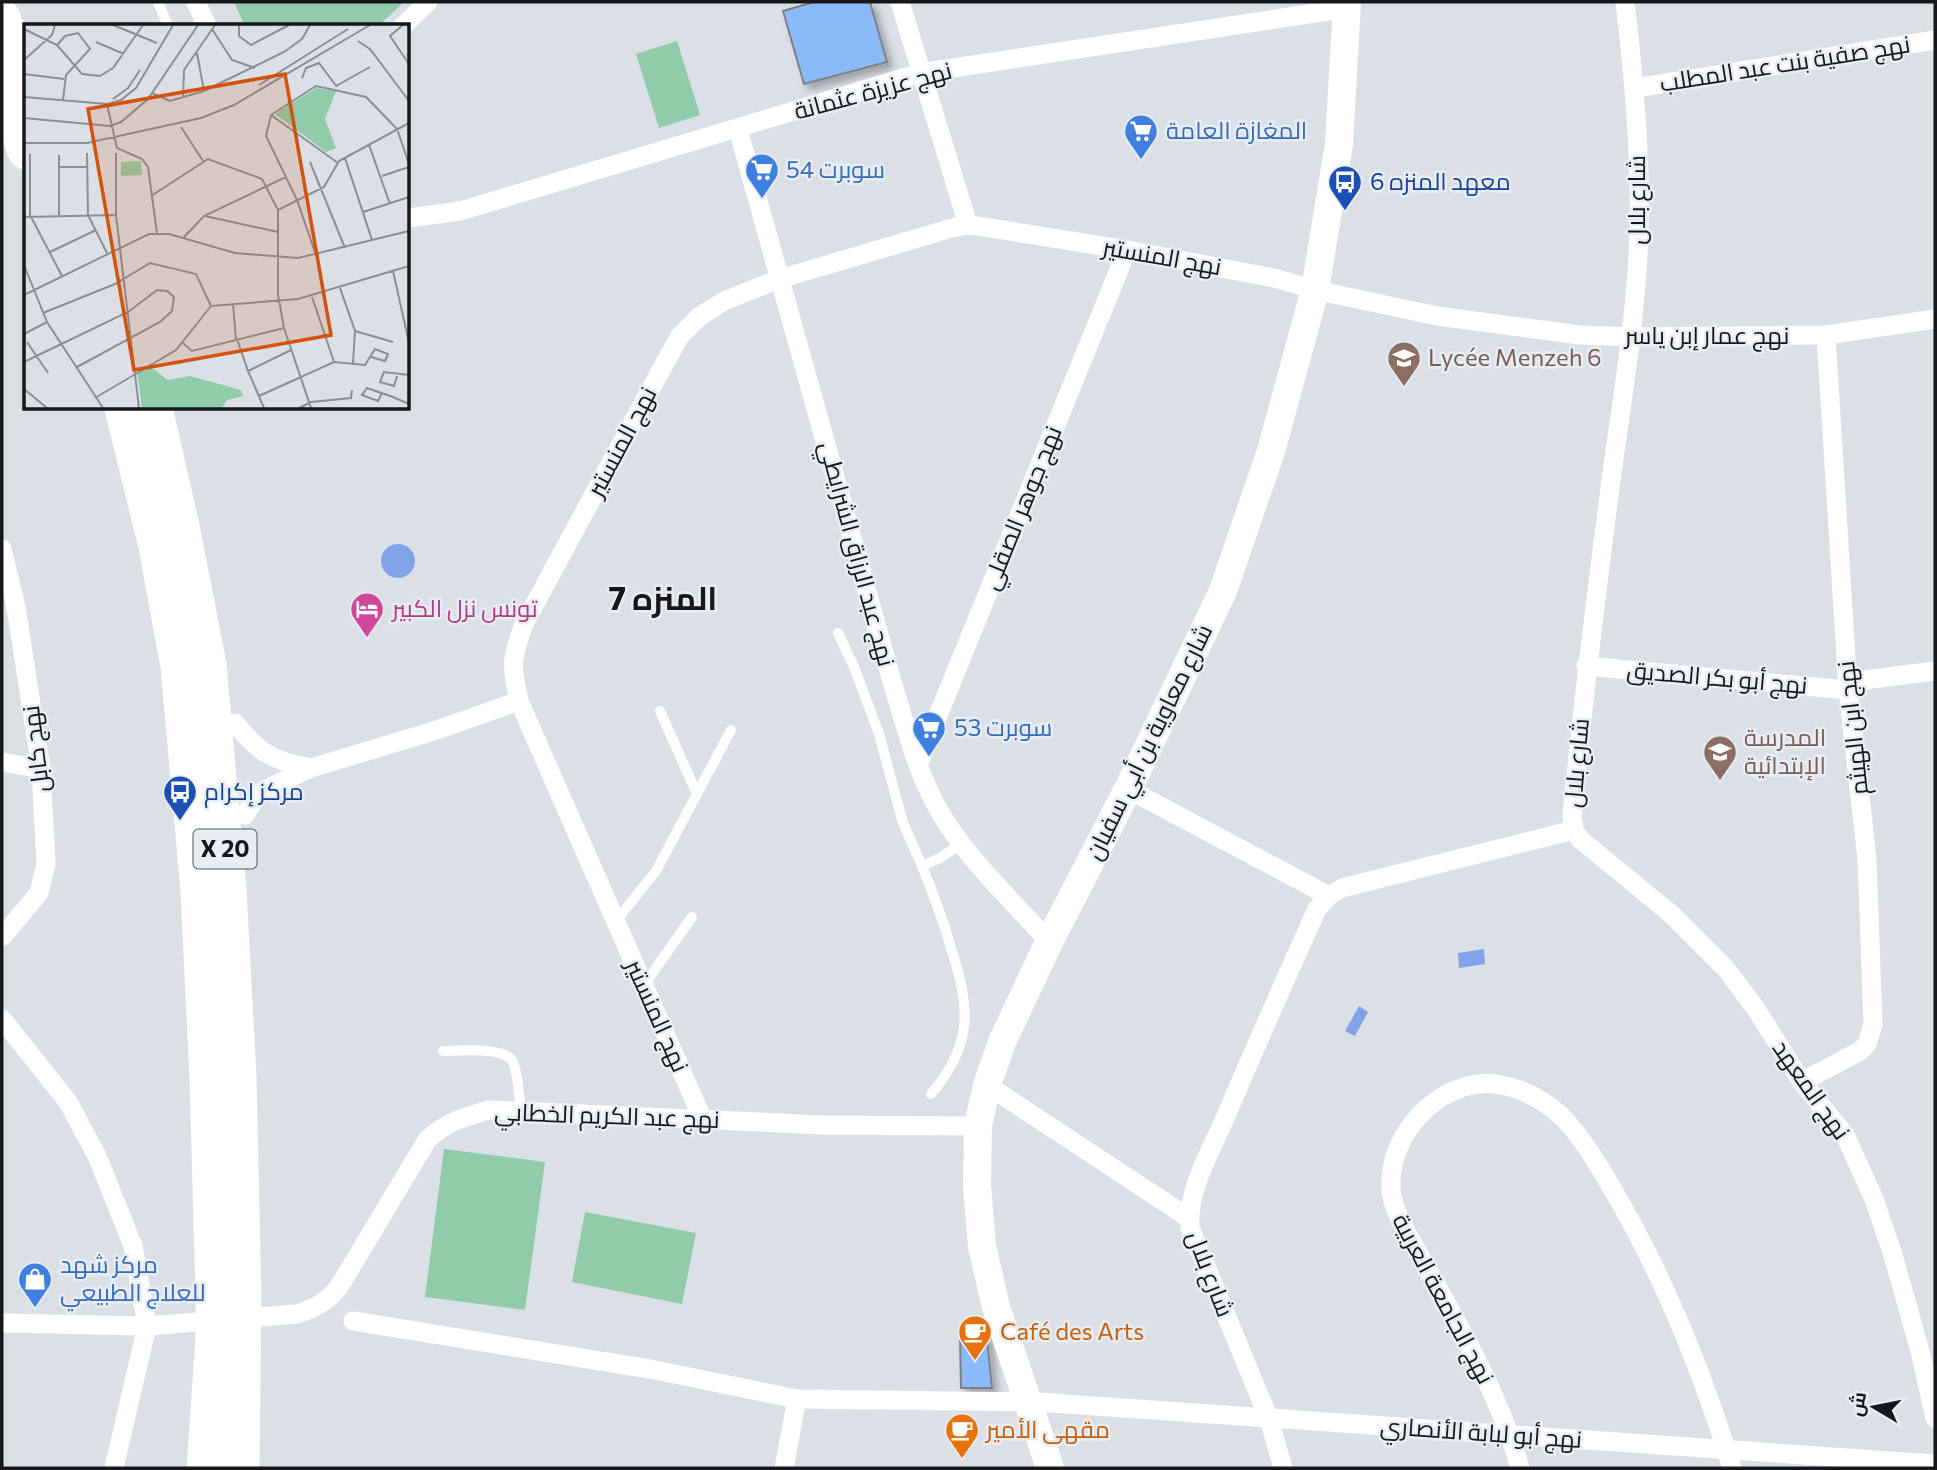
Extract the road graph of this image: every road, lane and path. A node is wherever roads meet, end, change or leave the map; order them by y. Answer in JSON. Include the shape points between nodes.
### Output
{"nodes":[{"id":1,"x":15,"y":2,"type":"edge"},
{"id":2,"x":158,"y":2,"type":"edge"},
{"id":3,"x":196,"y":2,"type":"edge"},
{"id":4,"x":428,"y":2,"type":"edge"},
{"id":5,"x":900,"y":2,"type":"edge"},
{"id":6,"x":1625,"y":2,"type":"edge"},
{"id":7,"x":1348,"y":5,"type":"edge"},
{"id":8,"x":2,"y":18,"type":"edge"},
{"id":9,"x":167,"y":24,"type":"edge"},
{"id":10,"x":206,"y":24,"type":"edge"},
{"id":11,"x":404,"y":24,"type":"edge"},
{"id":12,"x":24,"y":25,"type":"edge"},
{"id":13,"x":1935,"y":40,"type":"edge"},
{"id":14,"x":24,"y":73,"type":"edge"},
{"id":15,"x":920,"y":73,"type":"junction"},
{"id":16,"x":2,"y":88,"type":"edge"},
{"id":17,"x":1635,"y":88,"type":"junction"},
{"id":18,"x":2,"y":128,"type":"edge"},
{"id":19,"x":738,"y":129,"type":"junction"},
{"id":20,"x":24,"y":146,"type":"edge"},
{"id":21,"x":24,"y":172,"type":"edge"},
{"id":22,"x":410,"y":218,"type":"edge"},
{"id":23,"x":968,"y":225,"type":"junction"},
{"id":24,"x":1127,"y":250,"type":"junction"},
{"id":25,"x":779,"y":279,"type":"junction"},
{"id":26,"x":1315,"y":290,"type":"junction"},
{"id":27,"x":1935,"y":318,"type":"edge"},
{"id":28,"x":1826,"y":335,"type":"junction"},
{"id":29,"x":1630,"y":337,"type":"junction"},
{"id":30,"x":124,"y":410,"type":"edge"},
{"id":31,"x":153,"y":410,"type":"edge"},
{"id":32,"x":165,"y":410,"type":"edge"},
{"id":33,"x":2,"y":549,"type":"edge"},
{"id":34,"x":9,"y":606,"type":"edge"},
{"id":35,"x":838,"y":633,"type":"dead end"},
{"id":36,"x":1586,"y":666,"type":"junction"},
{"id":37,"x":1935,"y":671,"type":"edge"},
{"id":38,"x":1848,"y":686,"type":"junction"},
{"id":39,"x":519,"y":701,"type":"junction"},
{"id":40,"x":660,"y":710,"type":"dead end"},
{"id":41,"x":234,"y":723,"type":"junction"},
{"id":42,"x":731,"y":730,"type":"dead end"},
{"id":43,"x":2,"y":762,"type":"edge"},
{"id":44,"x":918,"y":765,"type":"junction"},
{"id":45,"x":311,"y":768,"type":"junction"},
{"id":46,"x":41,"y":769,"type":"junction"},
{"id":47,"x":1128,"y":789,"type":"junction"},
{"id":48,"x":697,"y":794,"type":"junction"},
{"id":49,"x":245,"y":815,"type":"junction"},
{"id":50,"x":1574,"y":830,"type":"junction"},
{"id":51,"x":962,"y":843,"type":"junction"},
{"id":52,"x":922,"y":866,"type":"junction"},
{"id":53,"x":1329,"y":896,"type":"junction"},
{"id":54,"x":692,"y":917,"type":"dead end"},
{"id":55,"x":616,"y":921,"type":"junction"},
{"id":56,"x":2,"y":937,"type":"edge"},
{"id":57,"x":1049,"y":942,"type":"junction"},
{"id":58,"x":644,"y":985,"type":"junction"},
{"id":59,"x":2,"y":1019,"type":"edge"},
{"id":60,"x":443,"y":1051,"type":"dead end"},
{"id":61,"x":238,"y":1077,"type":"junction"},
{"id":62,"x":1802,"y":1082,"type":"junction"},
{"id":63,"x":987,"y":1085,"type":"junction"},
{"id":64,"x":931,"y":1094,"type":"dead end"},
{"id":65,"x":521,"y":1112,"type":"junction"},
{"id":66,"x":703,"y":1120,"type":"junction"},
{"id":67,"x":978,"y":1126,"type":"junction"},
{"id":68,"x":1189,"y":1218,"type":"junction"},
{"id":69,"x":228,"y":1296,"type":"junction"},
{"id":70,"x":353,"y":1321,"type":"dead end"},
{"id":71,"x":2,"y":1323,"type":"edge"},
{"id":72,"x":147,"y":1326,"type":"junction"},
{"id":73,"x":229,"y":1337,"type":"junction"},
{"id":74,"x":797,"y":1399,"type":"junction"},
{"id":75,"x":1027,"y":1402,"type":"junction"},
{"id":76,"x":1935,"y":1418,"type":"edge"},
{"id":77,"x":1269,"y":1419,"type":"junction"},
{"id":78,"x":1511,"y":1436,"type":"junction"},
{"id":79,"x":1726,"y":1449,"type":"junction"},
{"id":80,"x":1935,"y":1464,"type":"edge"},
{"id":81,"x":114,"y":1468,"type":"edge"},
{"id":82,"x":205,"y":1468,"type":"edge"},
{"id":83,"x":241,"y":1468,"type":"edge"},
{"id":84,"x":784,"y":1468,"type":"edge"},
{"id":85,"x":1050,"y":1468,"type":"edge"},
{"id":86,"x":1283,"y":1468,"type":"edge"},
{"id":87,"x":1520,"y":1468,"type":"edge"},
{"id":88,"x":1732,"y":1468,"type":"edge"}],
"edges":[{"from":1,"to":12,"type":"highway"},
{"from":2,"to":9,"type":"lane"},
{"from":3,"to":10,"type":"street"},
{"from":4,"to":11,"type":"street"},
{"from":5,"to":15,"type":"street"},
{"from":6,"to":17,"type":"street","name":"شارع بلال"},
{"from":7,"to":15,"type":"street","name":"نهج عزيزة عثمانة"},
{"from":7,"to":26,"type":"main road","name":"شارع معاوية بن أبي سفيان","via":[[1339,144]]},
{"from":8,"to":14,"type":"highway"},
{"from":13,"to":17,"type":"street","name":"نهج صفية بنت عبد المطلب"},
{"from":15,"to":19,"type":"street","name":"نهج عزيزة عثمانة"},
{"from":15,"to":23,"type":"street"},
{"from":16,"to":20,"type":"highway"},
{"from":17,"to":29,"type":"street","name":"شارع بلال","via":[[1639,229]]},
{"from":18,"to":21,"type":"highway"},
{"from":19,"to":22,"type":"street","name":"نهج عزيزة عثمانة","via":[[460,211]]},
{"from":19,"to":25,"type":"street","name":"نهج عبد الرزاق الشرايطي"},
{"from":23,"to":24,"type":"street","name":"نهج المنستير"},
{"from":23,"to":25,"type":"street","name":"نهج المنستير"},
{"from":24,"to":26,"type":"street","name":"نهج المنستير"},
{"from":24,"to":44,"type":"street","name":"نهج جوهر الصقلي"},
{"from":25,"to":39,"type":"street","name":"نهج المنستير","via":[[724,301],[680,336],[524,624],[512,668]]},
{"from":25,"to":44,"type":"street","name":"نهج عبد الرزاق الشرايطي"},
{"from":26,"to":29,"type":"street","name":"نهج عمار إبن ياسر","via":[[1437,316]]},
{"from":26,"to":47,"type":"main road","name":"شارع معاوية بن أبي سفيان","via":[[1271,451],[1223,591]]},
{"from":27,"to":28,"type":"street","name":"نهج عمار إبن ياسر"},
{"from":28,"to":29,"type":"street","name":"نهج عمار إبن ياسر"},
{"from":28,"to":38,"type":"street","name":"نهج ابن الهيثم"},
{"from":29,"to":36,"type":"street","name":"شارع بلال"},
{"from":30,"to":69,"type":"highway","number":"X 20","via":[[179,666]]},
{"from":31,"to":61,"type":"highway","number":"X 20","via":[[208,665],[228,890]]},
{"from":32,"to":41,"type":"highway","via":[[195,478],[217,575]]},
{"from":33,"to":34,"type":"street","name":"نهج كابل"},
{"from":34,"to":46,"type":"street","name":"نهج كابل"},
{"from":35,"to":52,"type":"lane","via":[[879,734],[903,822]]},
{"from":36,"to":38,"type":"street","name":"نهج أبو بكر الصديق"},
{"from":36,"to":50,"type":"street","name":"شارع بلال"},
{"from":37,"to":38,"type":"street","name":"نهج أبو بكر الصديق"},
{"from":38,"to":62,"type":"street","name":"نهج ابن الهيثم","via":[[1867,859],[1874,1024],[1860,1051]]},
{"from":39,"to":45,"type":"street"},
{"from":39,"to":55,"type":"street","name":"نهج المنستير"},
{"from":40,"to":48,"type":"lane"},
{"from":41,"to":45,"type":"street","via":[[281,762]]},
{"from":41,"to":49,"type":"highway"},
{"from":42,"to":48,"type":"lane"},
{"from":43,"to":46,"type":"street"},
{"from":44,"to":51,"type":"street","name":"نهج عبد الرزاق الشرايطي","via":[[941,814]]},
{"from":45,"to":49,"type":"street","via":[[264,790]]},
{"from":46,"to":56,"type":"street","name":"نهج كابل","via":[[44,879],[39,893]]},
{"from":47,"to":53,"type":"street"},
{"from":47,"to":57,"type":"main road","name":"شارع معاوية بن أبي سفيان"},
{"from":48,"to":55,"type":"lane","via":[[656,871]]},
{"from":49,"to":61,"type":"highway"},
{"from":50,"to":53,"type":"street","name":"شارع بلال","via":[[1342,888]]},
{"from":50,"to":62,"type":"street","name":"نهج المعهد","via":[[1671,914],[1727,970]]},
{"from":51,"to":52,"type":"lane"},
{"from":51,"to":57,"type":"street","name":"نهج عبد الرزاق الشرايطي"},
{"from":52,"to":64,"type":"lane","via":[[965,996],[954,1063]]},
{"from":53,"to":68,"type":"street","name":"شارع بلال","via":[[1317,909],[1250,1058],[1194,1191]]},
{"from":54,"to":58,"type":"lane"},
{"from":55,"to":58,"type":"street","name":"نهج المنستير"},
{"from":57,"to":63,"type":"main road","name":"شارع معاوية بن أبي سفيان"},
{"from":58,"to":66,"type":"street","name":"نهج المنستير"},
{"from":59,"to":72,"type":"street","via":[[68,1102],[97,1156],[132,1246]]},
{"from":60,"to":65,"type":"lane","via":[[506,1054],[513,1061]]},
{"from":61,"to":69,"type":"highway","number":"X 20"},
{"from":62,"to":76,"type":"street","name":"نهج المعهد","via":[[1845,1135],[1865,1176],[1896,1267]]},
{"from":63,"to":67,"type":"main road","name":"شارع معاوية بن أبي سفيان"},
{"from":63,"to":68,"type":"street"},
{"from":65,"to":66,"type":"street","name":"نهج عبد الكريم الخطابي"},
{"from":65,"to":72,"type":"street","name":"نهج عبد الكريم الخطابي","via":[[489,1110],[456,1119],[427,1140],[339,1287],[313,1309]]},
{"from":66,"to":67,"type":"street","name":"نهج عبد الكريم الخطابي"},
{"from":67,"to":75,"type":"main road","name":"شارع معاوية بن أبي سفيان","via":[[982,1246]]},
{"from":68,"to":77,"type":"street","name":"شارع بلال"},
{"from":69,"to":73,"type":"highway","number":"X 20"},
{"from":70,"to":74,"type":"street","name":"نهج أبو لبابة الأنصاري","via":[[650,1369]]},
{"from":71,"to":72,"type":"street","name":"نهج عبد الكريم الخطابي"},
{"from":72,"to":81,"type":"street"},
{"from":73,"to":82,"type":"highway","number":"X 20"},
{"from":73,"to":83,"type":"highway","number":"X 20"},
{"from":74,"to":75,"type":"street","name":"نهج أبو لبابة الأنصاري"},
{"from":74,"to":84,"type":"street"},
{"from":75,"to":77,"type":"street","name":"نهج أبو لبابة الأنصاري"},
{"from":75,"to":85,"type":"main road","name":"شارع معاوية بن أبي سفيان"},
{"from":77,"to":78,"type":"street","name":"نهج أبو لبابة الأنصاري"},
{"from":77,"to":86,"type":"street","name":"شارع بلال"},
{"from":78,"to":79,"type":"street","name":"نهج أبو لبابة الأنصاري"},
{"from":78,"to":79,"type":"street","name":"نهج الجامعة العربية","via":[[1404,1228],[1391,1184],[1394,1157],[1409,1126],[1433,1104],[1464,1087],[1494,1084],[1527,1092],[1562,1116],[1597,1163],[1629,1217],[1700,1373]]},
{"from":78,"to":87,"type":"street","name":"نهج الجامعة العربية"},
{"from":79,"to":80,"type":"street","name":"نهج أبو لبابة الأنصاري"},
{"from":79,"to":88,"type":"street","name":"نهج الجامعة العربية"}]}
